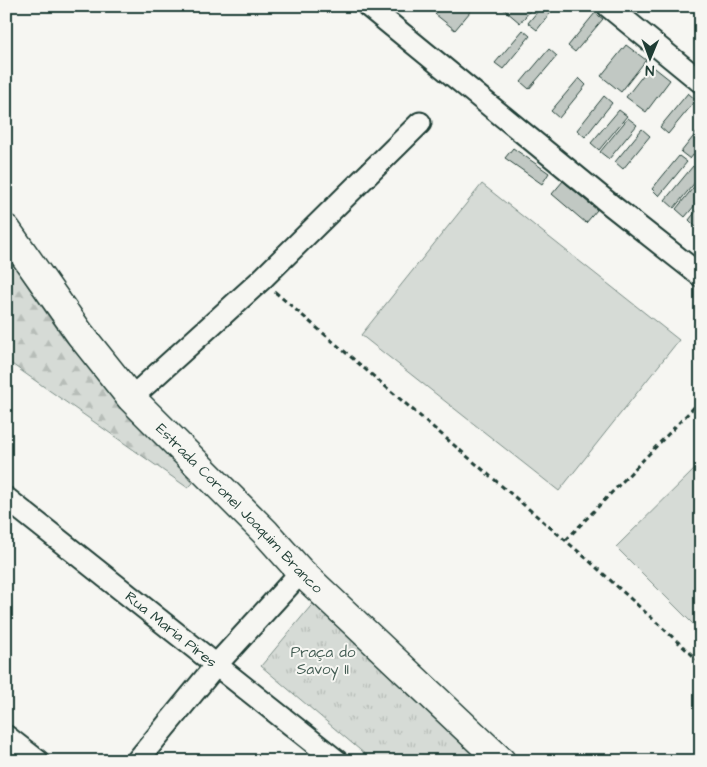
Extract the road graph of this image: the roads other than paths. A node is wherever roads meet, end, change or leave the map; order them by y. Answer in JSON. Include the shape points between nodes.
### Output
{"nodes":[{"id":1,"x":368,"y":6,"type":"edge"},
{"id":2,"x":608,"y":6,"type":"edge"},
{"id":3,"x":701,"y":82,"type":"edge"},
{"id":4,"x":420,"y":124,"type":"dead end"},
{"id":5,"x":6,"y":229,"type":"edge"},
{"id":6,"x":701,"y":276,"type":"edge"},
{"id":7,"x":131,"y":398,"type":"junction"},
{"id":8,"x":6,"y":498,"type":"edge"},
{"id":9,"x":301,"y":572,"type":"junction"},
{"id":10,"x":217,"y":664,"type":"junction"},
{"id":11,"x":6,"y":736,"type":"edge"},
{"id":12,"x":38,"y":761,"type":"edge"},
{"id":13,"x":137,"y":761,"type":"edge"},
{"id":14,"x":337,"y":761,"type":"edge"},
{"id":15,"x":501,"y":761,"type":"edge"}],
"edges":[{"from":1,"to":6,"type":"street"},
{"from":2,"to":3,"type":"street"},
{"from":4,"to":7,"type":"street","via":[[261,280]]},
{"from":5,"to":7,"type":"street","name":"Estrada Coronel Joaquim Branco","via":[[80,334]]},
{"from":7,"to":9,"type":"street","name":"Estrada Coronel Joaquim Branco"},
{"from":8,"to":10,"type":"street","name":"Rua Maria Pires"},
{"from":9,"to":10,"type":"street"},
{"from":9,"to":15,"type":"street","name":"Estrada Coronel Joaquim Branco"},
{"from":10,"to":13,"type":"street"},
{"from":10,"to":14,"type":"street","name":"Rua Maria Pires"},
{"from":11,"to":12,"type":"street"}]}
